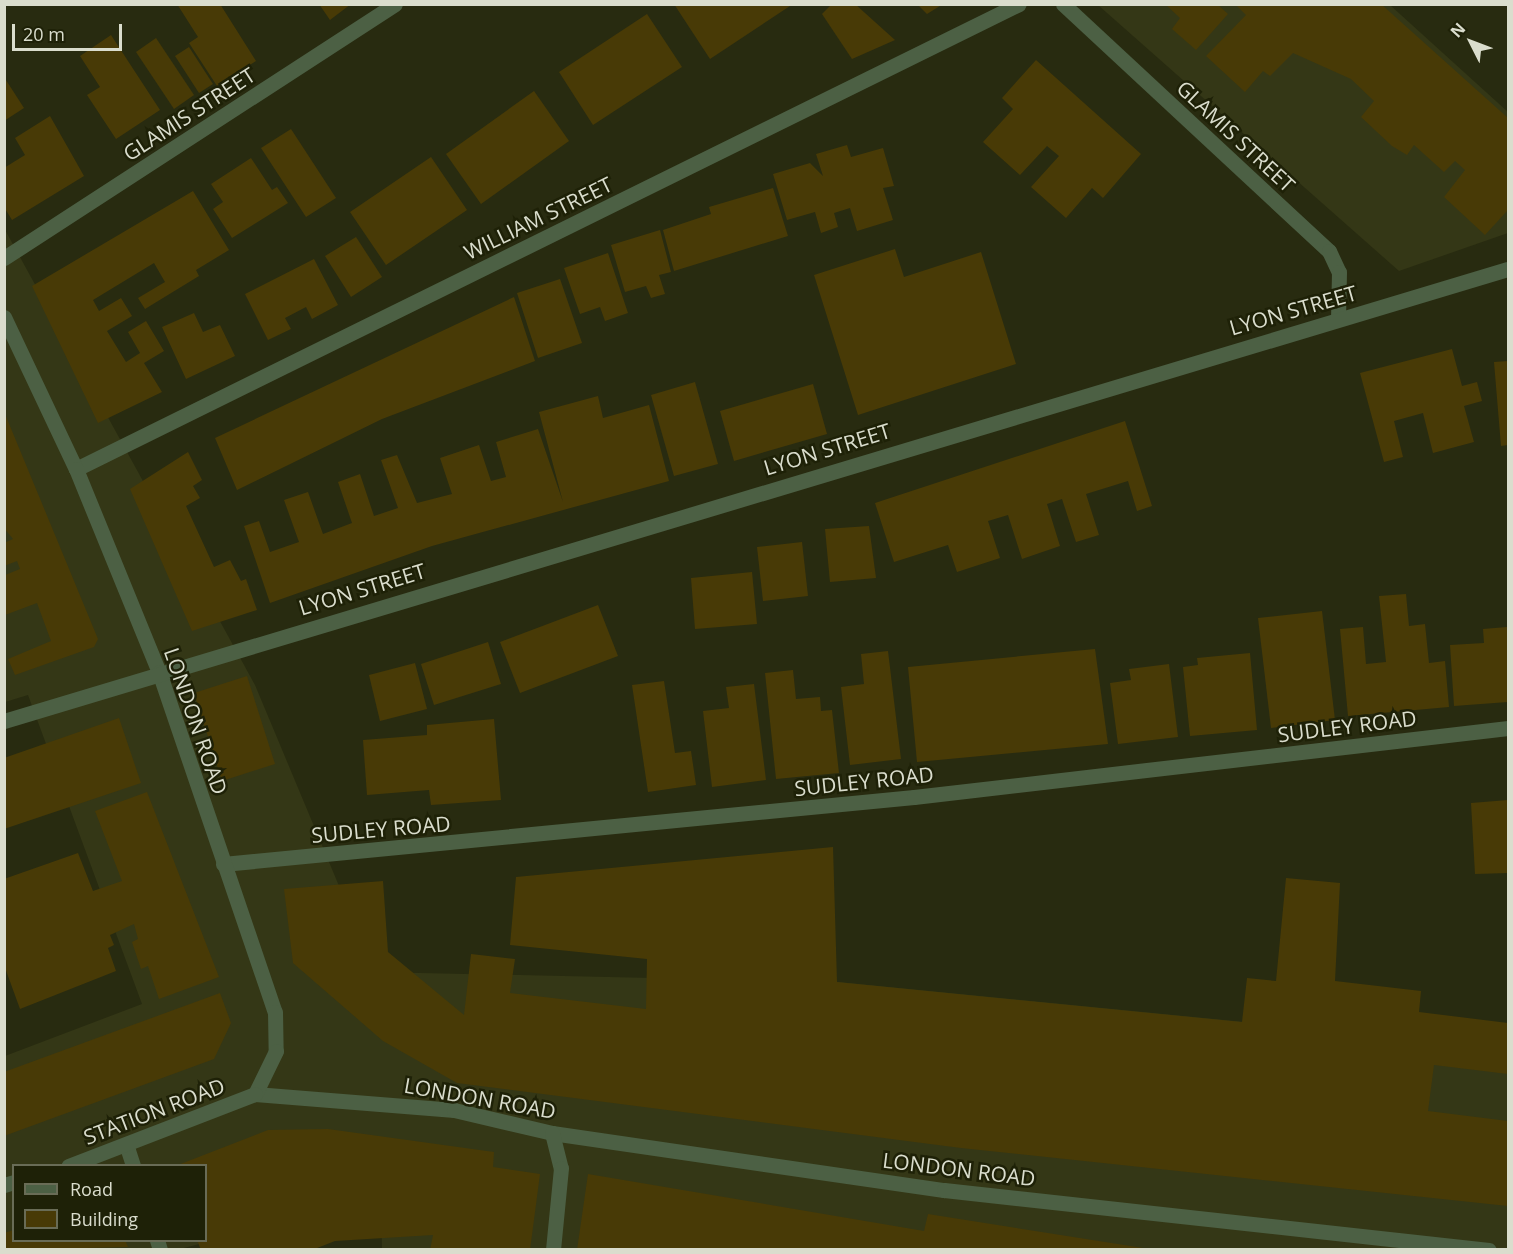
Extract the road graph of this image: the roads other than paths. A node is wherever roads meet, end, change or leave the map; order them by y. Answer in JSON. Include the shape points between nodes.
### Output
{"nodes":[{"id":1,"x":395,"y":4,"type":"edge"},
{"id":2,"x":1019,"y":4,"type":"edge"},
{"id":3,"x":1063,"y":4,"type":"edge"},
{"id":4,"x":4,"y":258,"type":"edge"},
{"id":5,"x":1509,"y":269,"type":"edge"},
{"id":6,"x":4,"y":317,"type":"edge"},
{"id":7,"x":1338,"y":318,"type":"junction"},
{"id":8,"x":76,"y":469,"type":"junction"},
{"id":9,"x":159,"y":672,"type":"junction"},
{"id":10,"x":4,"y":721,"type":"edge"},
{"id":11,"x":1509,"y":728,"type":"edge"},
{"id":12,"x":223,"y":864,"type":"junction"},
{"id":13,"x":255,"y":1094,"type":"junction"},
{"id":14,"x":552,"y":1133,"type":"junction"},
{"id":15,"x":127,"y":1147,"type":"junction"},
{"id":16,"x":74,"y":1164,"type":"edge"},
{"id":17,"x":132,"y":1164,"type":"edge"},
{"id":18,"x":553,"y":1250,"type":"edge"},
{"id":19,"x":1489,"y":1250,"type":"edge"}],
"edges":[{"from":1,"to":4,"type":"street","name":"GLAMIS STREET"},
{"from":2,"to":8,"type":"street","name":"WILLIAM STREET"},
{"from":3,"to":7,"type":"street","name":"GLAMIS STREET","via":[[1329,251],[1339,272]]},
{"from":5,"to":7,"type":"street","name":"LYON STREET"},
{"from":6,"to":8,"type":"street","name":"LONDON ROAD"},
{"from":7,"to":9,"type":"street","name":"LYON STREET"},
{"from":8,"to":9,"type":"street","name":"LONDON ROAD"},
{"from":9,"to":10,"type":"street","name":"LYON STREET"},
{"from":9,"to":12,"type":"street","name":"LONDON ROAD"},
{"from":11,"to":12,"type":"street","name":"SUDLEY ROAD","via":[[890,800]]},
{"from":12,"to":13,"type":"street","name":"LONDON ROAD","via":[[275,1012],[276,1051]]},
{"from":13,"to":14,"type":"street","name":"LONDON ROAD","via":[[454,1110]]},
{"from":13,"to":15,"type":"street","name":"STATION ROAD"},
{"from":14,"to":18,"type":"street","via":[[561,1168]]},
{"from":14,"to":19,"type":"street","name":"LONDON ROAD","via":[[944,1190]]},
{"from":15,"to":16,"type":"street","name":"STATION ROAD"},
{"from":15,"to":17,"type":"street"}]}
